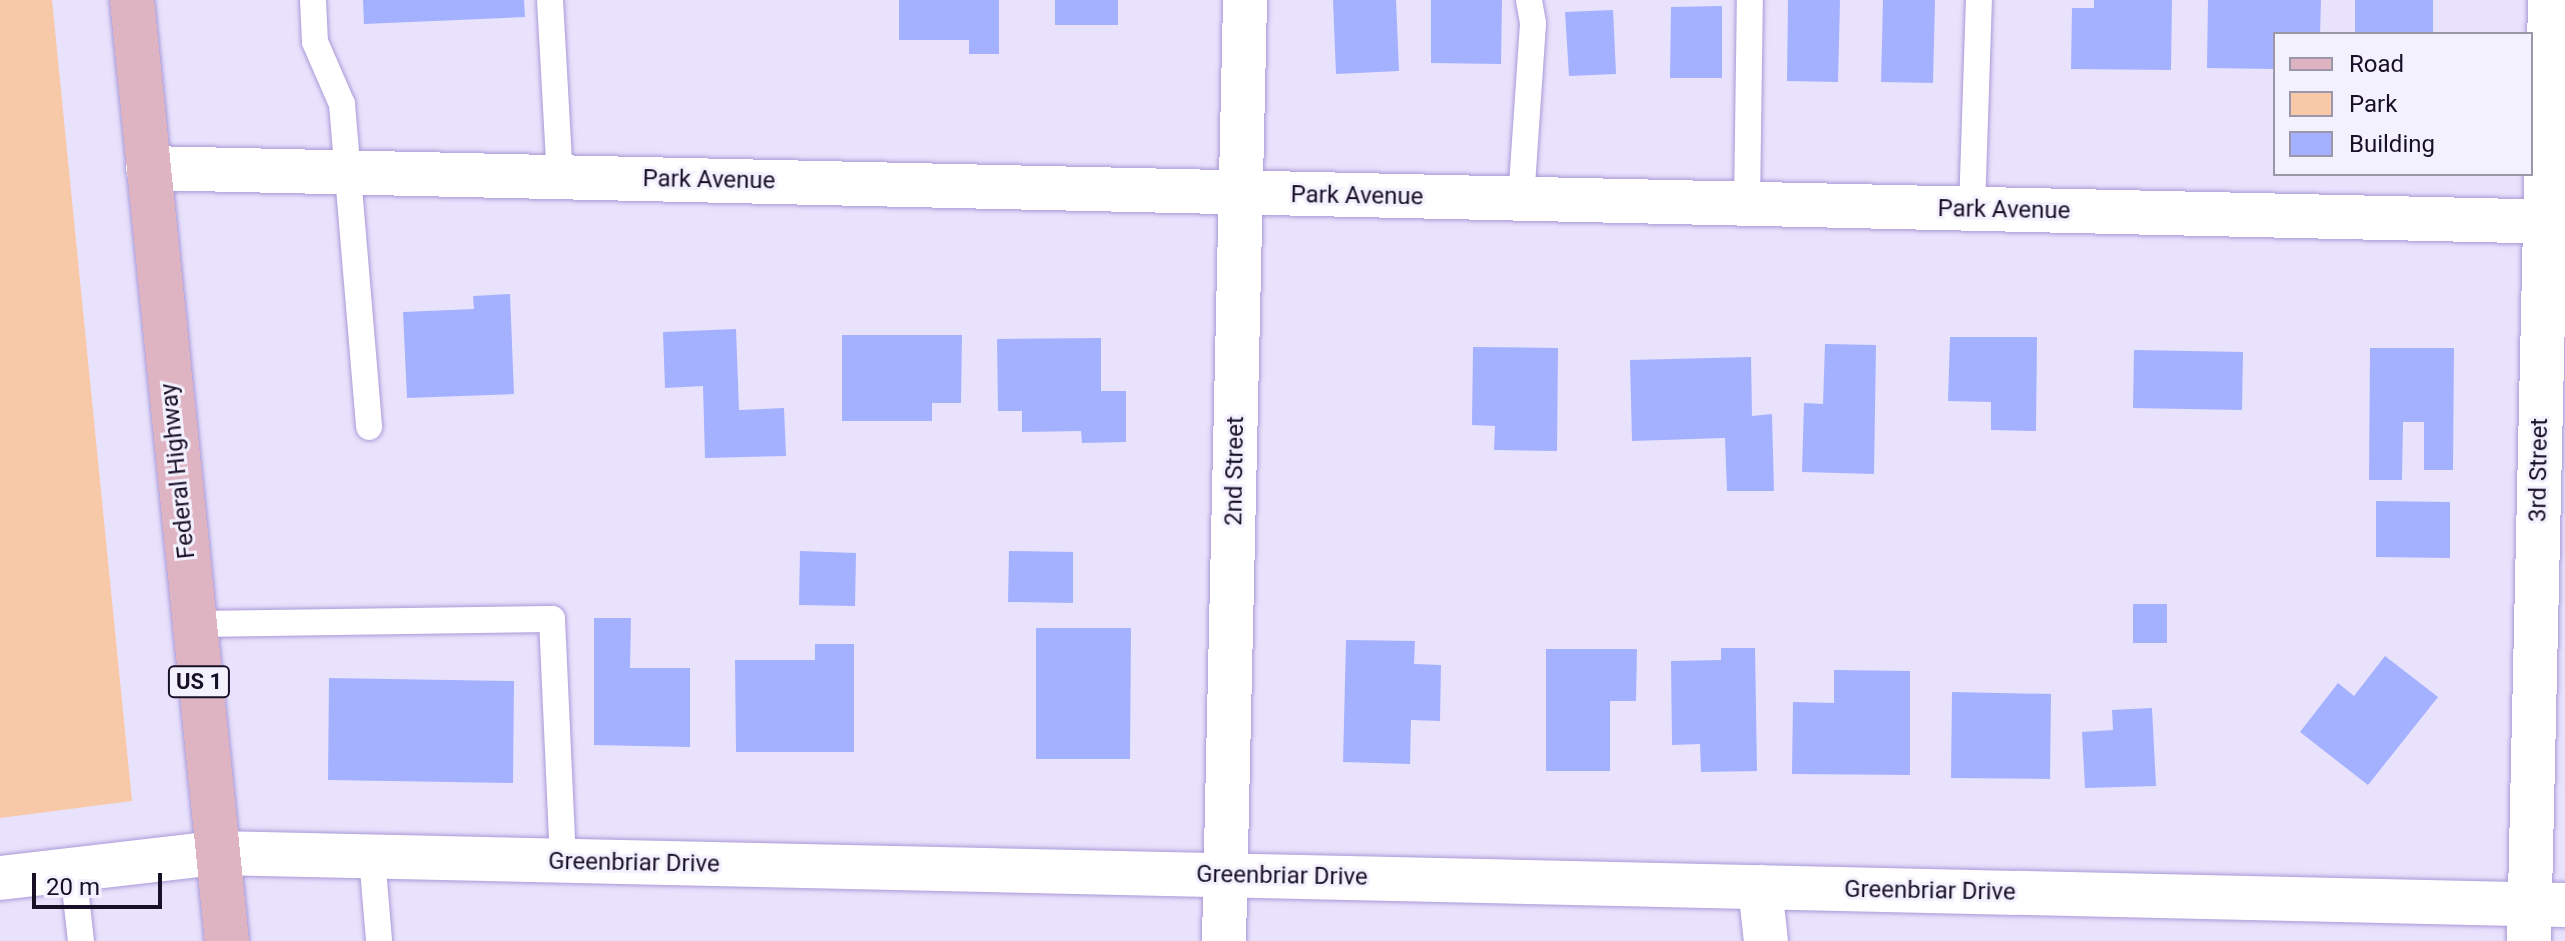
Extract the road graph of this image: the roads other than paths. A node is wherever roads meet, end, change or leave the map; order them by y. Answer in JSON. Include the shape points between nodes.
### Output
{"nodes":[{"id":1,"x":132,"y":0,"type":"edge"},
{"id":2,"x":313,"y":0,"type":"edge"},
{"id":3,"x":550,"y":0,"type":"edge"},
{"id":4,"x":1245,"y":0,"type":"edge"},
{"id":5,"x":1529,"y":0,"type":"edge"},
{"id":6,"x":1750,"y":0,"type":"edge"},
{"id":7,"x":1979,"y":0,"type":"edge"},
{"id":8,"x":2550,"y":0,"type":"edge"},
{"id":9,"x":148,"y":168,"type":"junction"},
{"id":10,"x":346,"y":172,"type":"junction"},
{"id":11,"x":560,"y":177,"type":"junction"},
{"id":12,"x":1241,"y":193,"type":"junction"},
{"id":13,"x":1521,"y":200,"type":"junction"},
{"id":14,"x":1747,"y":204,"type":"junction"},
{"id":15,"x":1972,"y":209,"type":"junction"},
{"id":16,"x":2555,"y":222,"type":"edge"},
{"id":17,"x":369,"y":427,"type":"dead end"},
{"id":18,"x":193,"y":624,"type":"junction"},
{"id":19,"x":217,"y":853,"type":"junction"},
{"id":20,"x":372,"y":857,"type":"junction"},
{"id":21,"x":563,"y":861,"type":"junction"},
{"id":22,"x":73,"y":870,"type":"junction"},
{"id":23,"x":1225,"y":875,"type":"junction"},
{"id":24,"x":0,"y":878,"type":"edge"},
{"id":25,"x":1760,"y":887,"type":"junction"},
{"id":26,"x":2541,"y":917,"type":"edge"},
{"id":27,"x":81,"y":941,"type":"edge"},
{"id":28,"x":227,"y":941,"type":"edge"},
{"id":29,"x":379,"y":941,"type":"edge"},
{"id":30,"x":1224,"y":941,"type":"edge"},
{"id":31,"x":1766,"y":941,"type":"edge"}],
"edges":[{"from":1,"to":9,"type":"main road","name":"Federal Highway","number":"US 1"},
{"from":2,"to":10,"type":"lane","via":[[315,42],[342,104]]},
{"from":3,"to":11,"type":"lane"},
{"from":4,"to":12,"type":"street","name":"2nd Street"},
{"from":5,"to":13,"type":"lane","via":[[1533,23]]},
{"from":6,"to":14,"type":"lane"},
{"from":7,"to":15,"type":"lane"},
{"from":8,"to":16,"type":"street","name":"3rd Street"},
{"from":9,"to":10,"type":"street","name":"Park Avenue"},
{"from":9,"to":18,"type":"main road","name":"Federal Highway","number":"US 1"},
{"from":10,"to":11,"type":"street","name":"Park Avenue"},
{"from":10,"to":17,"type":"lane"},
{"from":11,"to":12,"type":"street","name":"Park Avenue"},
{"from":12,"to":13,"type":"street","name":"Park Avenue"},
{"from":12,"to":23,"type":"street","name":"2nd Street"},
{"from":13,"to":14,"type":"street","name":"Park Avenue"},
{"from":14,"to":15,"type":"street","name":"Park Avenue"},
{"from":15,"to":16,"type":"street","name":"Park Avenue"},
{"from":16,"to":26,"type":"street","name":"3rd Street"},
{"from":18,"to":19,"type":"main road","name":"Federal Highway","number":"US 1"},
{"from":18,"to":21,"type":"lane","via":[[552,619]]},
{"from":19,"to":20,"type":"street","name":"Greenbriar Drive"},
{"from":19,"to":22,"type":"street","name":"Greenbriar Drive"},
{"from":19,"to":28,"type":"main road","name":"Federal Highway","number":"US 1"},
{"from":20,"to":21,"type":"street","name":"Greenbriar Drive"},
{"from":20,"to":29,"type":"lane"},
{"from":21,"to":23,"type":"street","name":"Greenbriar Drive"},
{"from":22,"to":24,"type":"street","name":"Greenbriar Drive"},
{"from":22,"to":27,"type":"lane"},
{"from":23,"to":25,"type":"street","name":"Greenbriar Drive"},
{"from":23,"to":30,"type":"street","name":"2nd Street"},
{"from":25,"to":26,"type":"street","name":"Greenbriar Drive"},
{"from":25,"to":31,"type":"street"}]}
